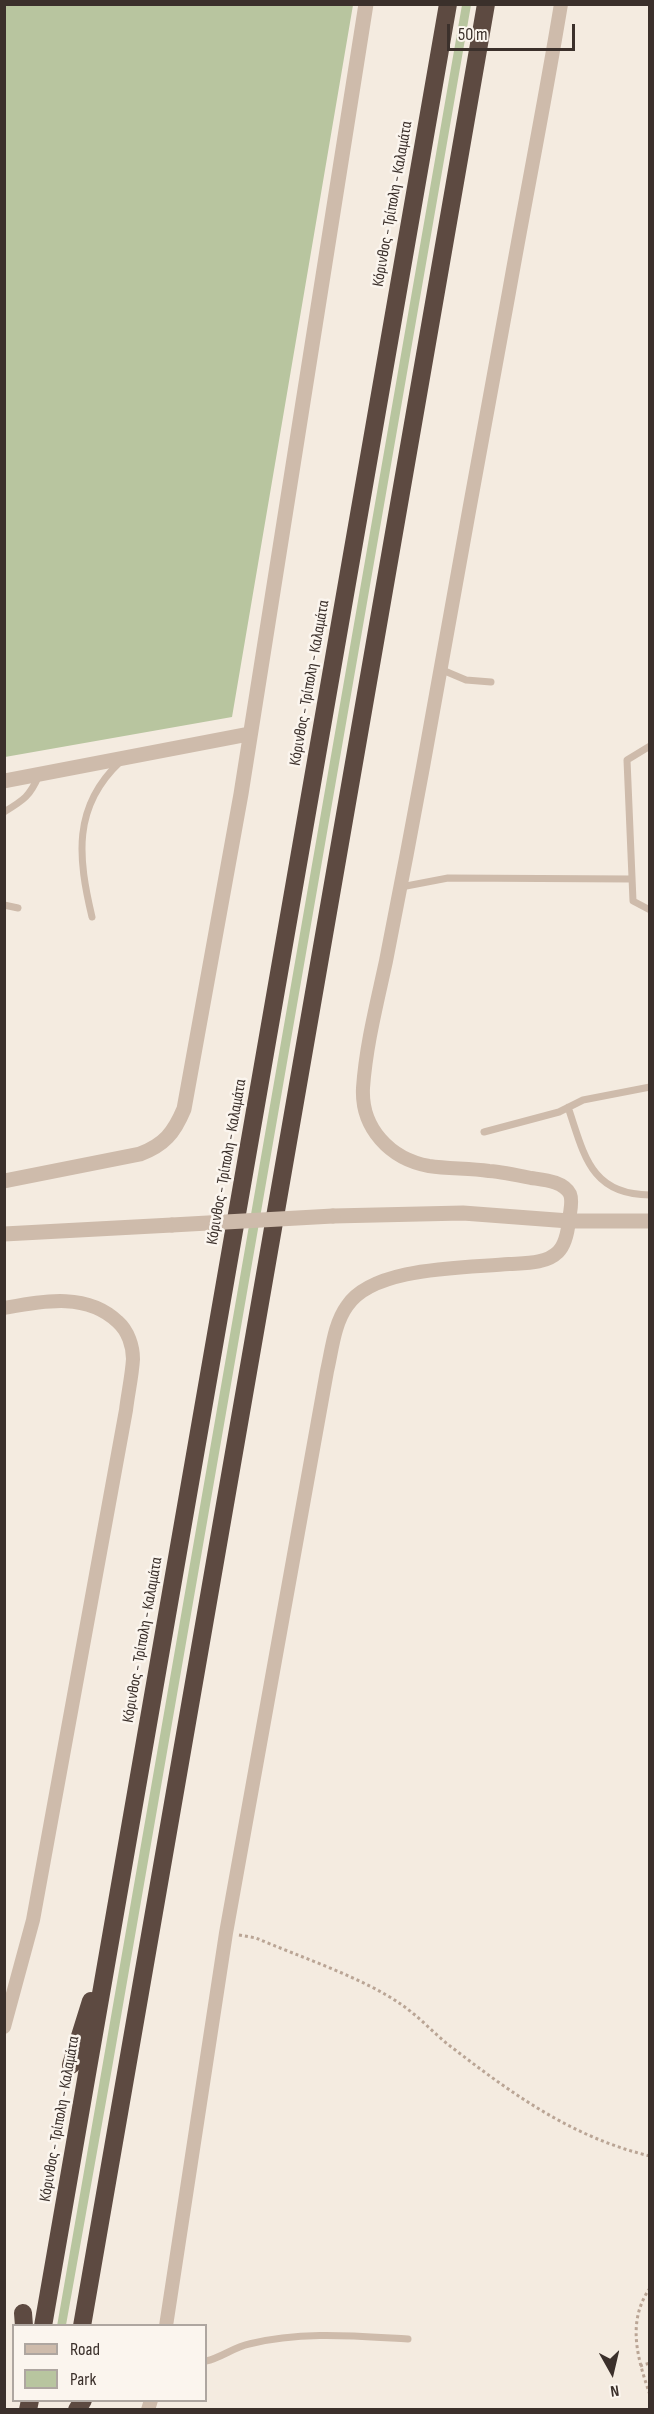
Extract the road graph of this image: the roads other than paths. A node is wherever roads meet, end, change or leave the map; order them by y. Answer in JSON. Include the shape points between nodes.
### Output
{"nodes":[{"id":1,"x":366,"y":4,"type":"edge"},
{"id":2,"x":448,"y":4,"type":"edge"},
{"id":3,"x":486,"y":4,"type":"edge"},
{"id":4,"x":561,"y":4,"type":"edge"},
{"id":5,"x":440,"y":669,"type":"junction"},
{"id":6,"x":491,"y":682,"type":"dead end"},
{"id":7,"x":249,"y":734,"type":"junction"},
{"id":8,"x":650,"y":747,"type":"edge"},
{"id":9,"x":124,"y":758,"type":"junction"},
{"id":10,"x":39,"y":775,"type":"junction"},
{"id":11,"x":4,"y":781,"type":"edge"},
{"id":12,"x":4,"y":812,"type":"edge"},
{"id":13,"x":632,"y":879,"type":"junction"},
{"id":14,"x":401,"y":887,"type":"junction"},
{"id":15,"x":4,"y":905,"type":"edge"},
{"id":16,"x":18,"y":908,"type":"dead end"},
{"id":17,"x":650,"y":910,"type":"edge"},
{"id":18,"x":92,"y":916,"type":"dead end"},
{"id":19,"x":650,"y":1087,"type":"edge"},
{"id":20,"x":568,"y":1107,"type":"junction"},
{"id":21,"x":484,"y":1132,"type":"dead end"},
{"id":22,"x":4,"y":1181,"type":"edge"},
{"id":23,"x":650,"y":1195,"type":"edge"},
{"id":24,"x":569,"y":1221,"type":"junction"},
{"id":25,"x":650,"y":1221,"type":"edge"},
{"id":26,"x":4,"y":1234,"type":"edge"},
{"id":27,"x":4,"y":1308,"type":"edge"},
{"id":28,"x":111,"y":1936,"type":"junction"},
{"id":29,"x":4,"y":2027,"type":"edge"},
{"id":30,"x":71,"y":2065,"type":"dead end"},
{"id":31,"x":127,"y":2071,"type":"junction"},
{"id":32,"x":132,"y":2106,"type":"dead end"},
{"id":33,"x":43,"y":2324,"type":"edge"},
{"id":34,"x":82,"y":2324,"type":"edge"},
{"id":35,"x":166,"y":2324,"type":"edge"},
{"id":36,"x":408,"y":2339,"type":"dead end"},
{"id":37,"x":207,"y":2361,"type":"edge"}],
"edges":[{"from":1,"to":7,"type":"street"},
{"from":2,"to":28,"type":"highway","name":"Κόρινθος - Τρίπολη - Καλαμάτα"},
{"from":3,"to":31,"type":"highway"},
{"from":4,"to":5,"type":"street","via":[[539,142]]},
{"from":5,"to":6,"type":"lane","via":[[466,680]]},
{"from":5,"to":14,"type":"street"},
{"from":7,"to":9,"type":"street"},
{"from":7,"to":22,"type":"street","via":[[184,1109],[177,1127],[156,1148],[140,1154]]},
{"from":8,"to":13,"type":"lane","via":[[627,760]]},
{"from":9,"to":10,"type":"street"},
{"from":9,"to":18,"type":"lane","via":[[108,774],[85,818],[81,842],[83,880]]},
{"from":10,"to":11,"type":"street"},
{"from":10,"to":12,"type":"lane","via":[[25,800]]},
{"from":13,"to":14,"type":"lane","via":[[448,878]]},
{"from":13,"to":17,"type":"lane","via":[[633,901]]},
{"from":14,"to":24,"type":"street","via":[[366,1060],[364,1107],[371,1128],[394,1151],[422,1164],[490,1171],[559,1185],[571,1199]]},
{"from":15,"to":16,"type":"lane"},
{"from":19,"to":20,"type":"lane","via":[[583,1100]]},
{"from":20,"to":21,"type":"lane"},
{"from":20,"to":23,"type":"lane","via":[[583,1153],[595,1174],[619,1191]]},
{"from":24,"to":25,"type":"street"},
{"from":24,"to":26,"type":"street","bridge":true,"via":[[463,1213]]},
{"from":24,"to":35,"type":"street","via":[[564,1244],[549,1257],[528,1263],[403,1275],[361,1292],[342,1314],[327,1371],[226,1933]]},
{"from":27,"to":29,"type":"street","via":[[42,1302],[93,1304],[109,1312],[122,1326],[130,1340],[133,1359],[33,1920]]},
{"from":28,"to":30,"type":"highway"},
{"from":28,"to":33,"type":"highway","name":"Κόρινθος - Τρίπολη - Καλαμάτα"},
{"from":31,"to":32,"type":"highway"},
{"from":31,"to":34,"type":"highway"},
{"from":36,"to":37,"type":"lane","via":[[328,2334],[282,2338],[246,2344]]}]}
